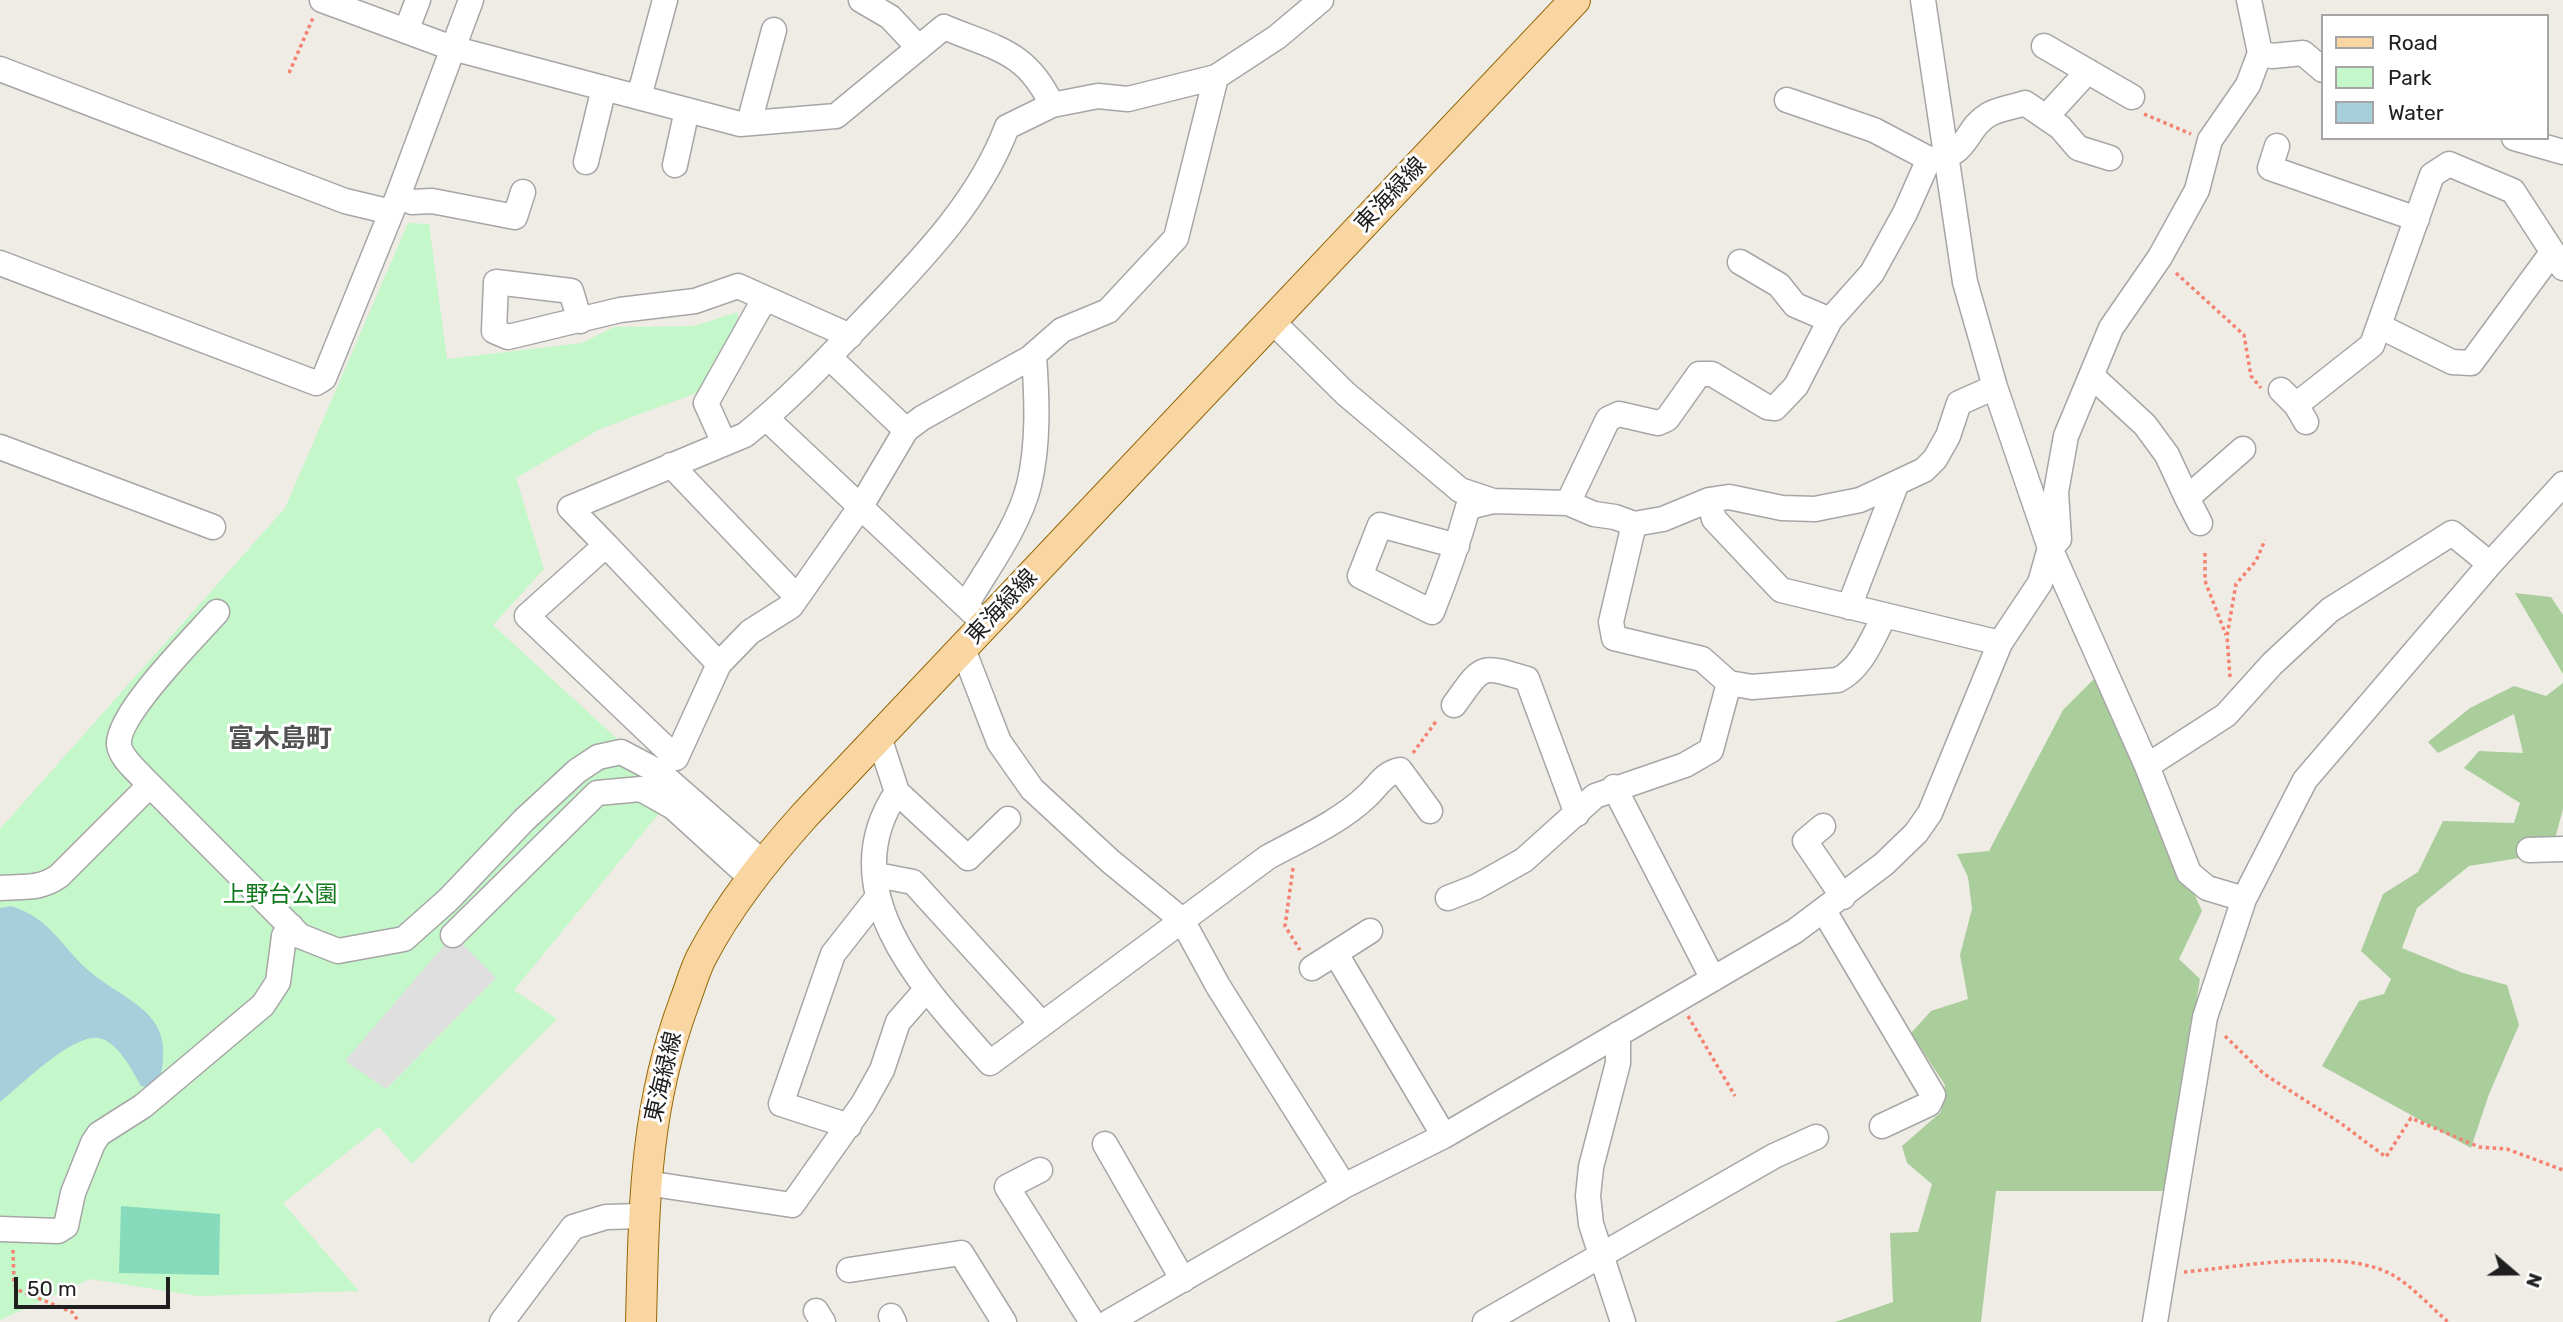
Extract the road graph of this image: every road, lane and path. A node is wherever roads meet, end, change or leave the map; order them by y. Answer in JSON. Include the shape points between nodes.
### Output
{"nodes":[{"id":1,"x":418,"y":0,"type":"edge"},
{"id":2,"x":471,"y":0,"type":"edge"},
{"id":3,"x":665,"y":0,"type":"edge"},
{"id":4,"x":861,"y":0,"type":"edge"},
{"id":5,"x":1321,"y":0,"type":"edge"},
{"id":6,"x":1576,"y":0,"type":"edge"},
{"id":7,"x":1923,"y":0,"type":"edge"},
{"id":8,"x":2249,"y":0,"type":"edge"},
{"id":9,"x":319,"y":6,"type":"edge"},
{"id":10,"x":774,"y":30,"type":"dead end"},
{"id":11,"x":406,"y":31,"type":"junction"},
{"id":12,"x":2044,"y":46,"type":"dead end"},
{"id":13,"x":452,"y":48,"type":"junction"},
{"id":14,"x":919,"y":48,"type":"junction"},
{"id":15,"x":2260,"y":53,"type":"junction"},
{"id":16,"x":0,"y":69,"type":"edge"},
{"id":17,"x":2322,"y":69,"type":"edge"},
{"id":18,"x":2088,"y":71,"type":"junction"},
{"id":19,"x":289,"y":73,"type":"dead end"},
{"id":20,"x":1216,"y":77,"type":"junction"},
{"id":21,"x":604,"y":88,"type":"junction"},
{"id":22,"x":639,"y":97,"type":"junction"},
{"id":23,"x":1787,"y":100,"type":"dead end"},
{"id":24,"x":1052,"y":105,"type":"junction"},
{"id":25,"x":2137,"y":105,"type":"joint"},
{"id":26,"x":687,"y":110,"type":"junction"},
{"id":27,"x":2046,"y":117,"type":"junction"},
{"id":28,"x":749,"y":123,"type":"junction"},
{"id":29,"x":2210,"y":140,"type":"junction"},
{"id":30,"x":2521,"y":140,"type":"edge"},
{"id":31,"x":2277,"y":145,"type":"dead end"},
{"id":32,"x":2563,"y":152,"type":"edge"},
{"id":33,"x":1938,"y":158,"type":"junction"},
{"id":34,"x":2110,"y":158,"type":"dead end"},
{"id":35,"x":586,"y":162,"type":"dead end"},
{"id":36,"x":676,"y":165,"type":"dead end"},
{"id":37,"x":523,"y":192,"type":"dead end"},
{"id":38,"x":394,"y":204,"type":"junction"},
{"id":39,"x":2417,"y":219,"type":"junction"},
{"id":40,"x":2160,"y":257,"type":"junction"},
{"id":41,"x":2557,"y":261,"type":"edge"},
{"id":42,"x":1740,"y":262,"type":"dead end"},
{"id":43,"x":0,"y":263,"type":"edge"},
{"id":44,"x":765,"y":298,"type":"junction"},
{"id":45,"x":1830,"y":320,"type":"junction"},
{"id":46,"x":580,"y":321,"type":"dead end"},
{"id":47,"x":1273,"y":322,"type":"junction"},
{"id":48,"x":2379,"y":326,"type":"junction"},
{"id":49,"x":850,"y":336,"type":"junction"},
{"id":50,"x":1034,"y":355,"type":"junction"},
{"id":51,"x":829,"y":357,"type":"junction"},
{"id":52,"x":2093,"y":377,"type":"junction"},
{"id":53,"x":1994,"y":387,"type":"junction"},
{"id":54,"x":2294,"y":406,"type":"joint"},
{"id":55,"x":765,"y":418,"type":"junction"},
{"id":56,"x":906,"y":430,"type":"junction"},
{"id":57,"x":724,"y":443,"type":"junction"},
{"id":58,"x":0,"y":447,"type":"edge"},
{"id":59,"x":2243,"y":449,"type":"dead end"},
{"id":60,"x":671,"y":465,"type":"junction"},
{"id":61,"x":2563,"y":484,"type":"edge"},
{"id":62,"x":1896,"y":485,"type":"junction"},
{"id":63,"x":2187,"y":498,"type":"junction"},
{"id":64,"x":1709,"y":500,"type":"junction"},
{"id":65,"x":1493,"y":501,"type":"junction"},
{"id":66,"x":1568,"y":503,"type":"junction"},
{"id":67,"x":861,"y":506,"type":"junction"},
{"id":68,"x":2200,"y":523,"type":"dead end"},
{"id":69,"x":1634,"y":524,"type":"junction"},
{"id":70,"x":213,"y":527,"type":"dead end"},
{"id":71,"x":2265,"y":540,"type":"dead end"},
{"id":72,"x":606,"y":545,"type":"junction"},
{"id":73,"x":1457,"y":546,"type":"dead end"},
{"id":74,"x":2050,"y":548,"type":"junction"},
{"id":75,"x":2206,"y":553,"type":"dead end"},
{"id":76,"x":2490,"y":564,"type":"junction"},
{"id":77,"x":797,"y":597,"type":"junction"},
{"id":78,"x":1849,"y":607,"type":"junction"},
{"id":79,"x":216,"y":612,"type":"dead end"},
{"id":80,"x":975,"y":615,"type":"junction"},
{"id":81,"x":1884,"y":617,"type":"junction"},
{"id":82,"x":2227,"y":636,"type":"junction"},
{"id":83,"x":2000,"y":643,"type":"junction"},
{"id":84,"x":963,"y":649,"type":"junction"},
{"id":85,"x":719,"y":664,"type":"junction"},
{"id":86,"x":1729,"y":682,"type":"junction"},
{"id":87,"x":2244,"y":696,"type":"junction"},
{"id":88,"x":1454,"y":705,"type":"joint"},
{"id":89,"x":879,"y":737,"type":"junction"},
{"id":90,"x":2147,"y":765,"type":"junction"},
{"id":91,"x":1400,"y":770,"type":"junction"},
{"id":92,"x":150,"y":785,"type":"junction"},
{"id":93,"x":1614,"y":787,"type":"junction"},
{"id":94,"x":897,"y":792,"type":"junction"},
{"id":95,"x":1430,"y":811,"type":"dead end"},
{"id":96,"x":1577,"y":814,"type":"junction"},
{"id":97,"x":1008,"y":819,"type":"dead end"},
{"id":98,"x":1824,"y":826,"type":"dead end"},
{"id":99,"x":1297,"y":842,"type":"junction"},
{"id":100,"x":2563,"y":849,"type":"edge"},
{"id":101,"x":2529,"y":850,"type":"dead end"},
{"id":102,"x":757,"y":870,"type":"junction"},
{"id":103,"x":877,"y":886,"type":"junction"},
{"id":104,"x":0,"y":888,"type":"edge"},
{"id":105,"x":1448,"y":898,"type":"dead end"},
{"id":106,"x":2244,"y":899,"type":"junction"},
{"id":107,"x":1833,"y":904,"type":"junction"},
{"id":108,"x":1182,"y":920,"type":"junction"},
{"id":109,"x":291,"y":926,"type":"junction"},
{"id":110,"x":1370,"y":931,"type":"dead end"},
{"id":111,"x":453,"y":935,"type":"dead end"},
{"id":112,"x":1336,"y":954,"type":"junction"},
{"id":113,"x":1312,"y":968,"type":"joint"},
{"id":114,"x":1713,"y":979,"type":"junction"},
{"id":115,"x":926,"y":990,"type":"junction"},
{"id":116,"x":1678,"y":999,"type":"junction"},
{"id":117,"x":1042,"y":1024,"type":"junction"},
{"id":118,"x":2203,"y":1029,"type":"junction"},
{"id":119,"x":1618,"y":1034,"type":"junction"},
{"id":120,"x":1735,"y":1096,"type":"dead end"},
{"id":121,"x":849,"y":1126,"type":"junction"},
{"id":122,"x":1882,"y":1126,"type":"dead end"},
{"id":123,"x":1444,"y":1136,"type":"junction"},
{"id":124,"x":1816,"y":1137,"type":"dead end"},
{"id":125,"x":1105,"y":1144,"type":"dead end"},
{"id":126,"x":1040,"y":1170,"type":"dead end"},
{"id":127,"x":2563,"y":1170,"type":"edge"},
{"id":128,"x":646,"y":1183,"type":"junction"},
{"id":129,"x":1344,"y":1186,"type":"junction"},
{"id":130,"x":642,"y":1216,"type":"junction"},
{"id":131,"x":0,"y":1229,"type":"edge"},
{"id":132,"x":25,"y":1249,"type":"dead end"},
{"id":133,"x":1602,"y":1255,"type":"junction"},
{"id":134,"x":849,"y":1270,"type":"dead end"},
{"id":135,"x":2164,"y":1270,"type":"junction"},
{"id":136,"x":1183,"y":1280,"type":"junction"},
{"id":137,"x":79,"y":1322,"type":"edge"},
{"id":138,"x":502,"y":1322,"type":"edge"},
{"id":139,"x":641,"y":1322,"type":"edge"},
{"id":140,"x":1004,"y":1322,"type":"edge"},
{"id":141,"x":1092,"y":1322,"type":"edge"},
{"id":142,"x":1109,"y":1322,"type":"edge"},
{"id":143,"x":1485,"y":1322,"type":"edge"},
{"id":144,"x":1623,"y":1322,"type":"edge"},
{"id":145,"x":2155,"y":1322,"type":"edge"},
{"id":146,"x":2448,"y":1322,"type":"edge"}],
"edges":[{"from":1,"to":11,"type":"street"},
{"from":2,"to":13,"type":"street"},
{"from":3,"to":22,"type":"street"},
{"from":4,"to":14,"type":"street","via":[[890,17]]},
{"from":5,"to":20,"type":"street","via":[[1277,37]]},
{"from":6,"to":47,"type":"main road","name":"東海緑線"},
{"from":7,"to":33,"type":"street"},
{"from":8,"to":15,"type":"street"},
{"from":9,"to":11,"type":"street"},
{"from":9,"to":19,"type":"path"},
{"from":10,"to":28,"type":"street"},
{"from":11,"to":13,"type":"street"},
{"from":12,"to":18,"type":"street"},
{"from":13,"to":21,"type":"street"},
{"from":13,"to":38,"type":"street"},
{"from":14,"to":24,"type":"street","via":[[944,27],[1021,59],[1039,78]]},
{"from":14,"to":28,"type":"street","via":[[836,116]]},
{"from":15,"to":17,"type":"street","via":[[2303,53]]},
{"from":15,"to":29,"type":"street","via":[[2248,85]]},
{"from":16,"to":38,"type":"street","via":[[345,201]]},
{"from":18,"to":25,"type":"street"},
{"from":18,"to":27,"type":"street"},
{"from":20,"to":24,"type":"street","via":[[1128,99],[1098,96]]},
{"from":20,"to":50,"type":"street","via":[[1176,238],[1108,312],[1062,330]]},
{"from":21,"to":22,"type":"street"},
{"from":21,"to":35,"type":"street"},
{"from":22,"to":26,"type":"street"},
{"from":23,"to":33,"type":"street"},
{"from":24,"to":49,"type":"street","via":[[1007,127],[995,157],[936,244]]},
{"from":25,"to":29,"type":"path","via":[[2176,130]]},
{"from":26,"to":28,"type":"street"},
{"from":26,"to":36,"type":"street"},
{"from":27,"to":33,"type":"street","via":[[2025,103],[1987,115],[1969,138]]},
{"from":27,"to":34,"type":"street","via":[[2078,148]]},
{"from":29,"to":40,"type":"street","via":[[2197,190]]},
{"from":30,"to":32,"type":"street"},
{"from":31,"to":39,"type":"street","via":[[2270,168]]},
{"from":33,"to":45,"type":"street","via":[[1872,274]]},
{"from":33,"to":53,"type":"street"},
{"from":37,"to":38,"type":"street","via":[[515,217],[432,201]]},
{"from":38,"to":43,"type":"street","via":[[324,378],[316,383]]},
{"from":39,"to":41,"type":"street","via":[[2432,175],[2449,164],[2513,191]]},
{"from":39,"to":48,"type":"street"},
{"from":40,"to":52,"type":"street","via":[[2111,328]]},
{"from":40,"to":54,"type":"path","via":[[2244,334],[2251,376],[2258,387]]},
{"from":41,"to":48,"type":"street","via":[[2471,363],[2452,362]]},
{"from":42,"to":45,"type":"street","via":[[1779,285],[1795,305]]},
{"from":44,"to":46,"type":"street","via":[[738,286],[695,301],[620,310]]},
{"from":44,"to":49,"type":"street"},
{"from":44,"to":57,"type":"street","via":[[706,403]]},
{"from":45,"to":66,"type":"street","via":[[1796,386],[1775,408],[1713,374],[1699,374],[1667,419],[1658,423],[1619,414],[1608,419]]},
{"from":47,"to":65,"type":"street","via":[[1346,394],[1460,490]]},
{"from":47,"to":80,"type":"main road","name":"東海緑線"},
{"from":48,"to":54,"type":"street","via":[[2372,345]]},
{"from":49,"to":51,"type":"street"},
{"from":50,"to":56,"type":"street"},
{"from":50,"to":80,"type":"street","via":[[1038,414],[1029,485]]},
{"from":51,"to":55,"type":"street"},
{"from":51,"to":56,"type":"street"},
{"from":52,"to":63,"type":"street","via":[[2145,425],[2167,455]]},
{"from":52,"to":74,"type":"street","via":[[2078,404],[2060,457],[2056,492],[2059,539]]},
{"from":53,"to":62,"type":"street","via":[[1959,403],[1936,459]]},
{"from":53,"to":74,"type":"street"},
{"from":55,"to":57,"type":"street","via":[[745,435]]},
{"from":55,"to":67,"type":"street"},
{"from":56,"to":67,"type":"street"},
{"from":57,"to":60,"type":"street"},
{"from":58,"to":70,"type":"street"},
{"from":59,"to":63,"type":"street"},
{"from":60,"to":72,"type":"street","via":[[570,508]]},
{"from":60,"to":77,"type":"street"},
{"from":61,"to":76,"type":"street"},
{"from":62,"to":64,"type":"street","via":[[1860,500],[1815,509],[1782,508],[1729,497]]},
{"from":62,"to":78,"type":"street"},
{"from":63,"to":68,"type":"street"},
{"from":64,"to":69,"type":"street","via":[[1663,519]]},
{"from":64,"to":78,"type":"street","via":[[1714,519],[1781,590]]},
{"from":65,"to":66,"type":"street"},
{"from":65,"to":73,"type":"street","via":[[1468,507]]},
{"from":66,"to":69,"type":"street"},
{"from":67,"to":77,"type":"street"},
{"from":67,"to":80,"type":"street"},
{"from":69,"to":86,"type":"street","via":[[1611,622],[1614,638],[1702,659]]},
{"from":71,"to":82,"type":"path","via":[[2256,561],[2238,579]]},
{"from":72,"to":85,"type":"street"},
{"from":72,"to":85,"type":"street","via":[[527,616],[676,758]]},
{"from":74,"to":83,"type":"street","via":[[2040,583]]},
{"from":74,"to":90,"type":"street"},
{"from":75,"to":82,"type":"path","via":[[2205,581]]},
{"from":76,"to":87,"type":"street","via":[[2452,533],[2330,610]]},
{"from":76,"to":106,"type":"street","via":[[2305,780]]},
{"from":77,"to":85,"type":"street","via":[[791,606],[750,632]]},
{"from":78,"to":81,"type":"street"},
{"from":79,"to":92,"type":"street","via":[[142,697],[119,737],[121,754]]},
{"from":80,"to":84,"type":"main road","name":"東海緑線"},
{"from":81,"to":83,"type":"street"},
{"from":81,"to":86,"type":"street","via":[[1859,663],[1839,680],[1752,687]]},
{"from":82,"to":87,"type":"path","via":[[2231,680]]},
{"from":83,"to":107,"type":"street","via":[[1930,813],[1916,833]]},
{"from":84,"to":89,"type":"main road","name":"東海緑線"},
{"from":84,"to":108,"type":"street","via":[[999,742],[1032,789]]},
{"from":86,"to":93,"type":"street","via":[[1711,750],[1685,765]]},
{"from":87,"to":90,"type":"street","via":[[2226,715]]},
{"from":88,"to":91,"type":"path","via":[[1445,710]]},
{"from":88,"to":96,"type":"street","via":[[1478,672],[1493,668],[1527,679]]},
{"from":89,"to":94,"type":"street"},
{"from":89,"to":102,"type":"main road","name":"東海緑線"},
{"from":90,"to":106,"type":"street","via":[[2189,873],[2207,888]]},
{"from":91,"to":95,"type":"street"},
{"from":91,"to":99,"type":"street","via":[[1389,772],[1364,799]]},
{"from":92,"to":104,"type":"street","via":[[59,876],[32,888]]},
{"from":92,"to":109,"type":"street"},
{"from":93,"to":96,"type":"street","via":[[1595,796]]},
{"from":93,"to":114,"type":"street"},
{"from":94,"to":97,"type":"street","via":[[968,858]]},
{"from":94,"to":103,"type":"street","via":[[885,810],[876,845]]},
{"from":96,"to":105,"type":"street","via":[[1524,860]]},
{"from":98,"to":107,"type":"street","via":[[1805,842]]},
{"from":99,"to":108,"type":"street","via":[[1268,857]]},
{"from":99,"to":113,"type":"path","via":[[1285,926]]},
{"from":100,"to":101,"type":"street"},
{"from":102,"to":109,"type":"street","via":[[659,772],[621,752],[597,757],[576,771],[404,939],[338,951],[300,936]]},
{"from":102,"to":111,"type":"street","via":[[673,807],[641,789],[597,793]]},
{"from":102,"to":128,"type":"main road","name":"東海緑線","via":[[700,959],[677,1021],[653,1117]]},
{"from":103,"to":115,"type":"street","via":[[895,942]]},
{"from":103,"to":117,"type":"street","via":[[913,882]]},
{"from":103,"to":121,"type":"street","via":[[833,954],[780,1104]]},
{"from":106,"to":118,"type":"street"},
{"from":107,"to":114,"type":"street"},
{"from":107,"to":122,"type":"street","via":[[1933,1095],[1929,1104]]},
{"from":108,"to":117,"type":"street"},
{"from":108,"to":129,"type":"street","via":[[1218,986]]},
{"from":109,"to":131,"type":"street","via":[[284,936],[278,982],[271,997],[143,1106],[99,1134],[74,1193],[66,1226],[58,1231]]},
{"from":110,"to":112,"type":"street"},
{"from":112,"to":113,"type":"street"},
{"from":112,"to":123,"type":"street"},
{"from":114,"to":116,"type":"street"},
{"from":115,"to":117,"type":"street","via":[[990,1063]]},
{"from":115,"to":121,"type":"street","via":[[898,1022],[882,1070]]},
{"from":116,"to":119,"type":"street"},
{"from":116,"to":120,"type":"path"},
{"from":118,"to":127,"type":"path","via":[[2223,1034],[2264,1074],[2386,1157],[2412,1118],[2479,1147],[2507,1149]]},
{"from":118,"to":135,"type":"street"},
{"from":119,"to":123,"type":"street"},
{"from":119,"to":133,"type":"street","via":[[1618,1063],[1589,1186],[1591,1224]]},
{"from":121,"to":128,"type":"street","via":[[792,1205]]},
{"from":123,"to":129,"type":"street"},
{"from":124,"to":133,"type":"street","via":[[1774,1156]]},
{"from":125,"to":136,"type":"street"},
{"from":126,"to":141,"type":"street","via":[[1007,1187]]},
{"from":128,"to":130,"type":"main road","name":"東海緑線"},
{"from":129,"to":136,"type":"street"},
{"from":130,"to":138,"type":"street","via":[[607,1217],[573,1227]]},
{"from":130,"to":139,"type":"main road","name":"東海緑線"},
{"from":132,"to":137,"type":"path","via":[[13,1249],[14,1284],[72,1312]]},
{"from":133,"to":143,"type":"street"},
{"from":133,"to":144,"type":"street"},
{"from":134,"to":140,"type":"street","via":[[961,1253]]},
{"from":135,"to":145,"type":"street"},
{"from":135,"to":146,"type":"path","via":[[2353,1262],[2405,1283]]},
{"from":136,"to":142,"type":"street"}]}
